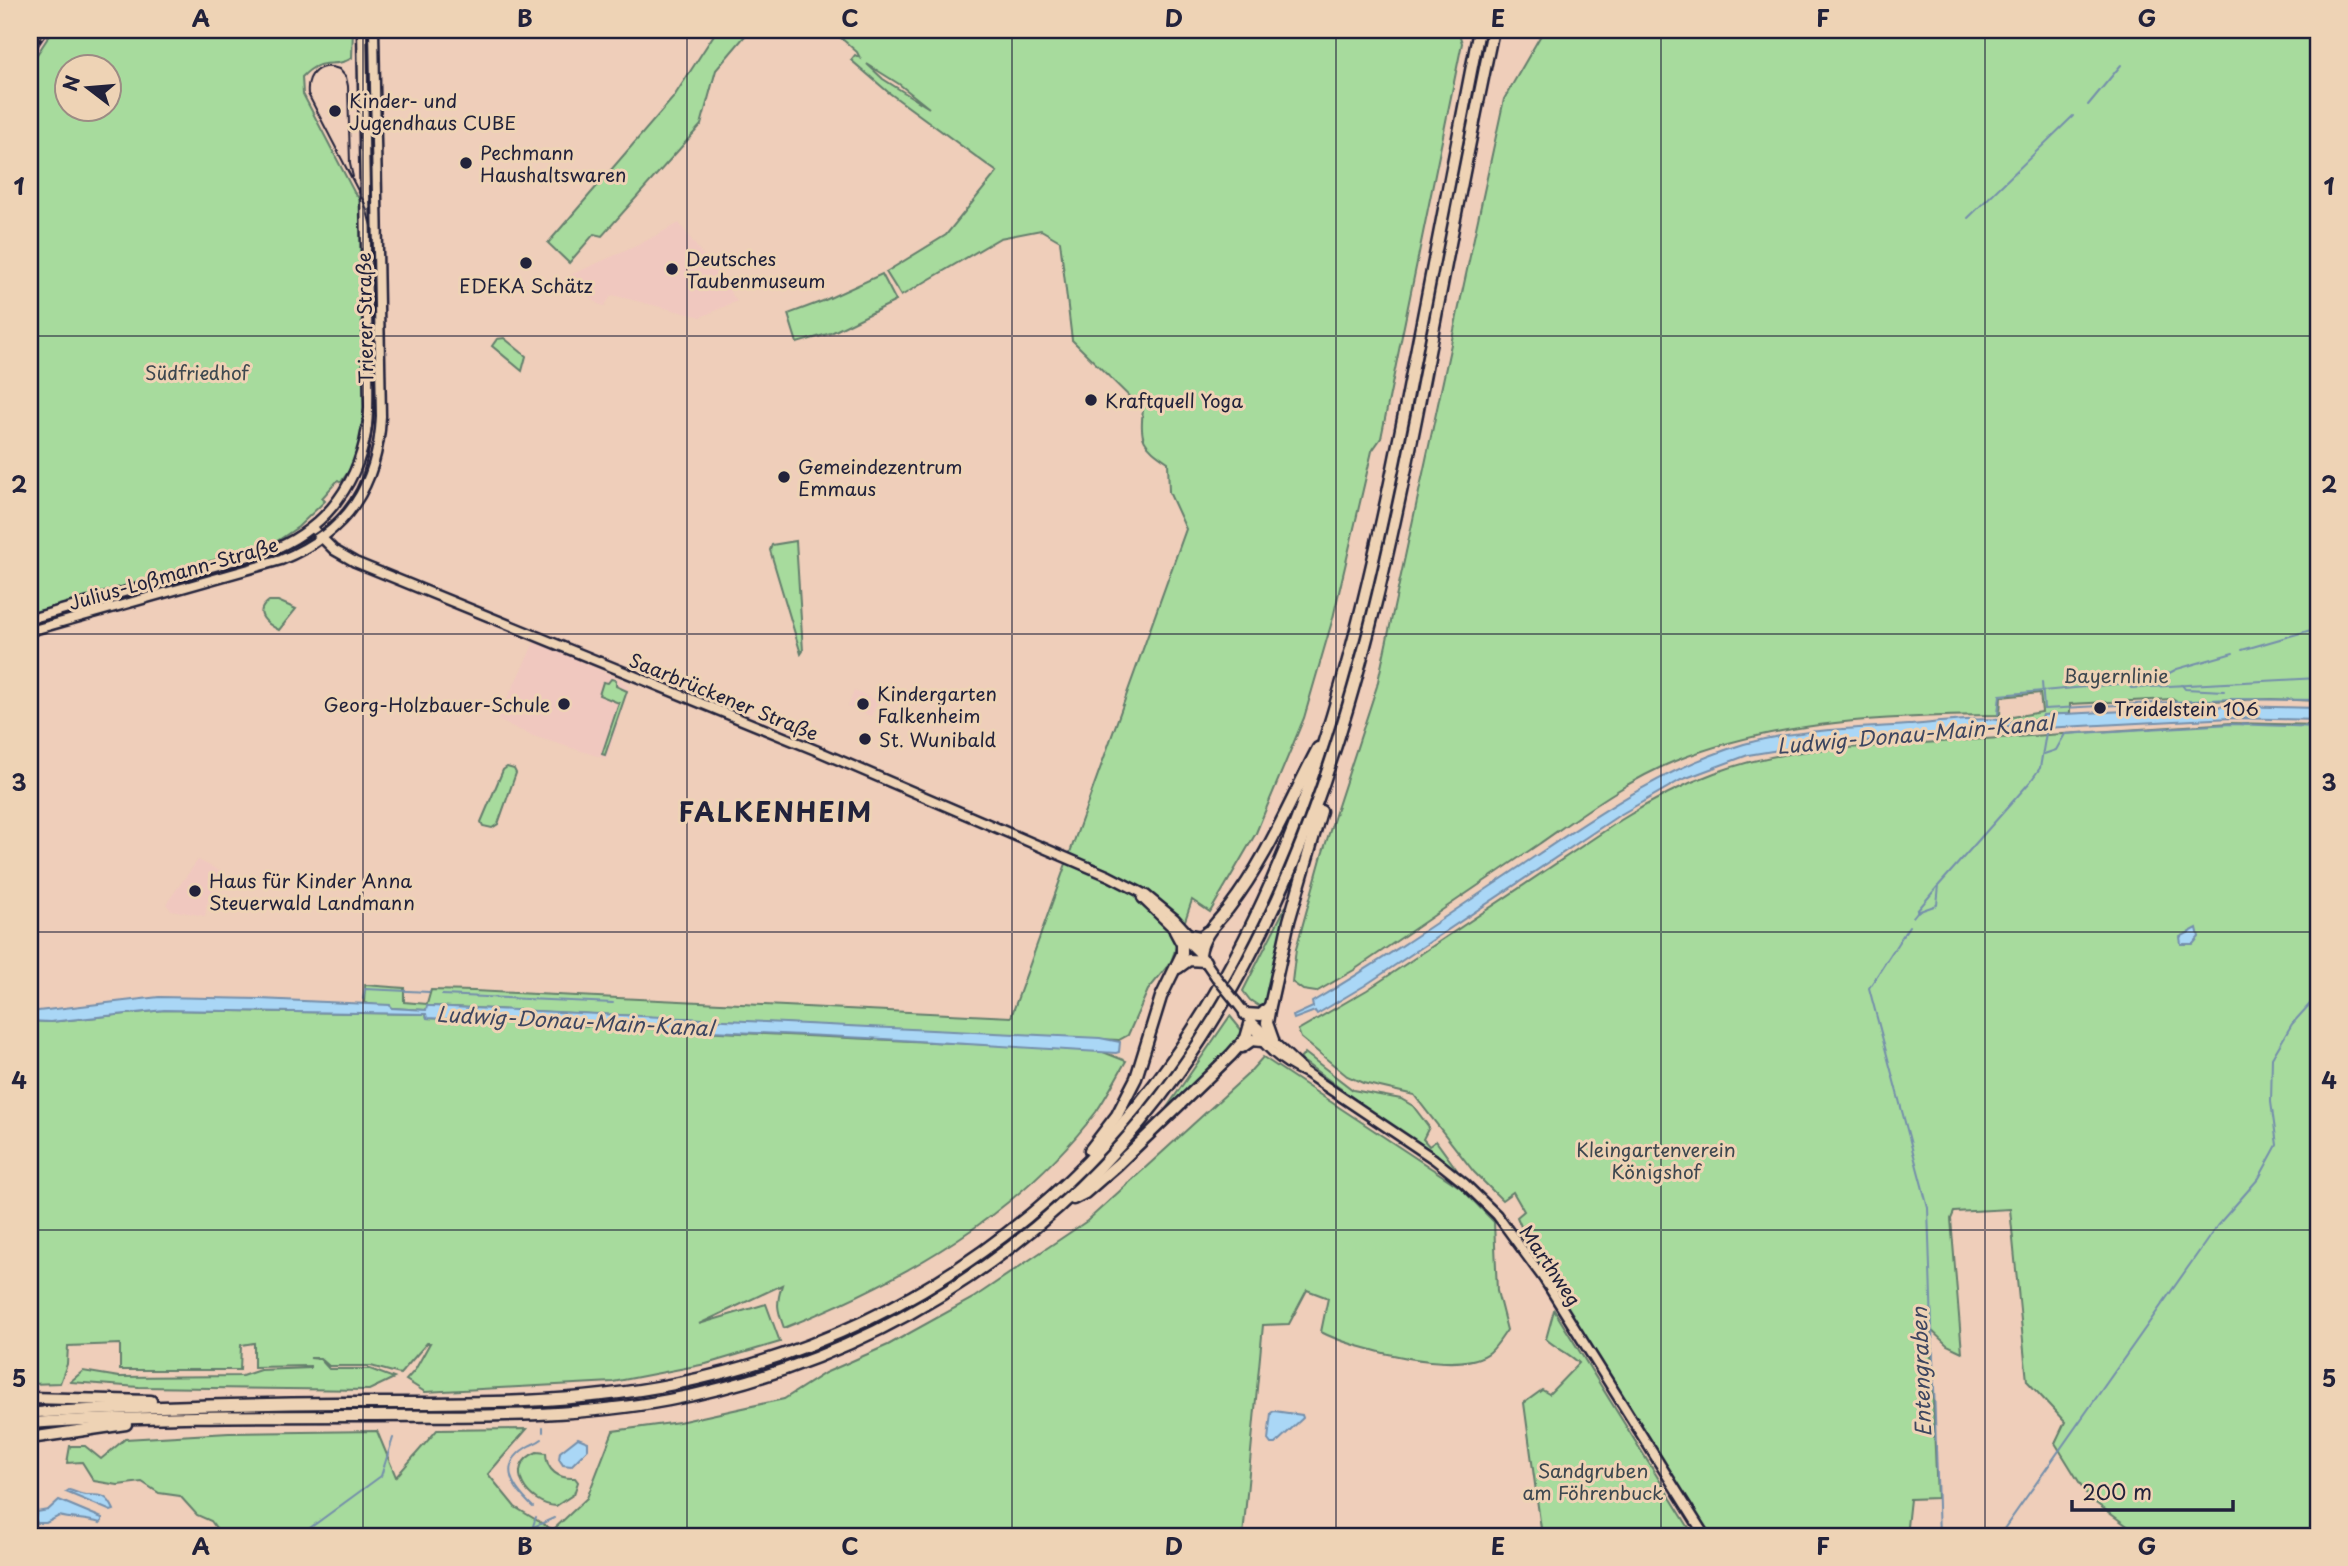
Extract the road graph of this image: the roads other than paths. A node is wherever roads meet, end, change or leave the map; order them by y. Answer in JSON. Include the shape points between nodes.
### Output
{"nodes":[{"id":1,"x":362,"y":30,"type":"edge"},
{"id":2,"x":374,"y":30,"type":"edge"},
{"id":3,"x":1479,"y":30,"type":"edge"},
{"id":4,"x":1493,"y":30,"type":"edge"},
{"id":5,"x":363,"y":72,"type":"junction"},
{"id":6,"x":375,"y":77,"type":"junction"},
{"id":7,"x":312,"y":528,"type":"junction"},
{"id":8,"x":321,"y":539,"type":"junction"},
{"id":9,"x":30,"y":619,"type":"edge"},
{"id":10,"x":30,"y":631,"type":"edge"},
{"id":11,"x":1331,"y":723,"type":"junction"},
{"id":12,"x":1325,"y":783,"type":"junction"},
{"id":13,"x":1130,"y":887,"type":"junction"},
{"id":14,"x":1213,"y":927,"type":"junction"},
{"id":15,"x":1175,"y":931,"type":"junction"},
{"id":16,"x":1190,"y":935,"type":"junction"},
{"id":17,"x":1203,"y":958,"type":"junction"},
{"id":18,"x":1175,"y":971,"type":"junction"},
{"id":19,"x":1270,"y":1006,"type":"junction"},
{"id":20,"x":1248,"y":1018,"type":"junction"},
{"id":21,"x":1270,"y":1044,"type":"junction"},
{"id":22,"x":1231,"y":1055,"type":"junction"},
{"id":23,"x":1070,"y":1180,"type":"junction"},
{"id":24,"x":1063,"y":1204,"type":"junction"},
{"id":25,"x":30,"y":1398,"type":"edge"},
{"id":26,"x":193,"y":1405,"type":"junction"},
{"id":27,"x":45,"y":1412,"type":"joint"},
{"id":28,"x":30,"y":1413,"type":"edge"},
{"id":29,"x":183,"y":1418,"type":"junction"},
{"id":30,"x":30,"y":1423,"type":"edge"},
{"id":31,"x":30,"y":1438,"type":"edge"},
{"id":32,"x":1705,"y":1536,"type":"edge"}],
"edges":[{"from":1,"to":5,"type":"main road","name":"Trierer Straße"},
{"from":2,"to":6,"type":"main road","name":"Trierer Straße"},
{"from":3,"to":11,"type":"highway","via":[[1382,521]]},
{"from":4,"to":12,"type":"highway","via":[[1397,514],[1362,660]]},
{"from":5,"to":6,"type":"main road"},
{"from":5,"to":7,"type":"main road","name":"Trierer Straße","via":[[368,424],[352,479]]},
{"from":6,"to":8,"type":"main road","name":"Trierer Straße","via":[[380,434],[374,464],[358,499]]},
{"from":7,"to":8,"type":"main road","name":"Saarbrückener Straße"},
{"from":7,"to":9,"type":"main road","name":"Julius-Loßmann-Straße","via":[[256,555]]},
{"from":8,"to":10,"type":"main road","name":"Julius-Loßmann-Straße","via":[[272,563]]},
{"from":8,"to":13,"type":"main road","name":"Saarbrückener Straße","via":[[355,562],[818,751]]},
{"from":11,"to":14,"type":"highway","via":[[1276,835]]},
{"from":11,"to":23,"type":"highway","via":[[1280,865],[1219,989],[1154,1086]]},
{"from":12,"to":19,"type":"highway"},
{"from":12,"to":24,"type":"highway","via":[[1271,918],[1212,1024],[1140,1124]]},
{"from":13,"to":15,"type":"main road","name":"Saarbrückener Straße"},
{"from":13,"to":16,"type":"main road","name":"Saarbrückener Straße","via":[[1166,911]]},
{"from":14,"to":16,"type":"highway","via":[[1201,937]]},
{"from":14,"to":17,"type":"highway","via":[[1202,943]]},
{"from":15,"to":17,"type":"main road","name":"Saarbrückener Straße"},
{"from":15,"to":18,"type":"highway","via":[[1183,950]]},
{"from":16,"to":17,"type":"main road","name":"Saarbrückener Straße"},
{"from":17,"to":18,"type":"highway","via":[[1188,960]]},
{"from":17,"to":20,"type":"main road","name":"Marthweg","bridge":true},
{"from":18,"to":23,"type":"highway","via":[[1161,997],[1126,1100]]},
{"from":19,"to":20,"type":"highway","via":[[1261,1015]]},
{"from":19,"to":21,"type":"highway"},
{"from":20,"to":21,"type":"main road","name":"Marthweg"},
{"from":20,"to":22,"type":"highway","via":[[1246,1038]]},
{"from":21,"to":22,"type":"highway","via":[[1250,1041]]},
{"from":21,"to":32,"type":"main road","name":"Marthweg","via":[[1294,1068],[1434,1159],[1497,1215],[1544,1279]]},
{"from":22,"to":24,"type":"highway","via":[[1110,1172]]},
{"from":23,"to":26,"type":"highway","via":[[998,1241],[913,1296],[820,1341],[725,1373],[642,1390],[541,1400]]},
{"from":24,"to":29,"type":"highway","via":[[980,1270],[904,1317],[828,1353],[716,1390],[638,1405],[566,1412]]},
{"from":25,"to":26,"type":"highway"},
{"from":26,"to":27,"type":"highway"},
{"from":27,"to":28,"type":"highway"},
{"from":29,"to":30,"type":"highway"},
{"from":29,"to":31,"type":"highway"}]}
